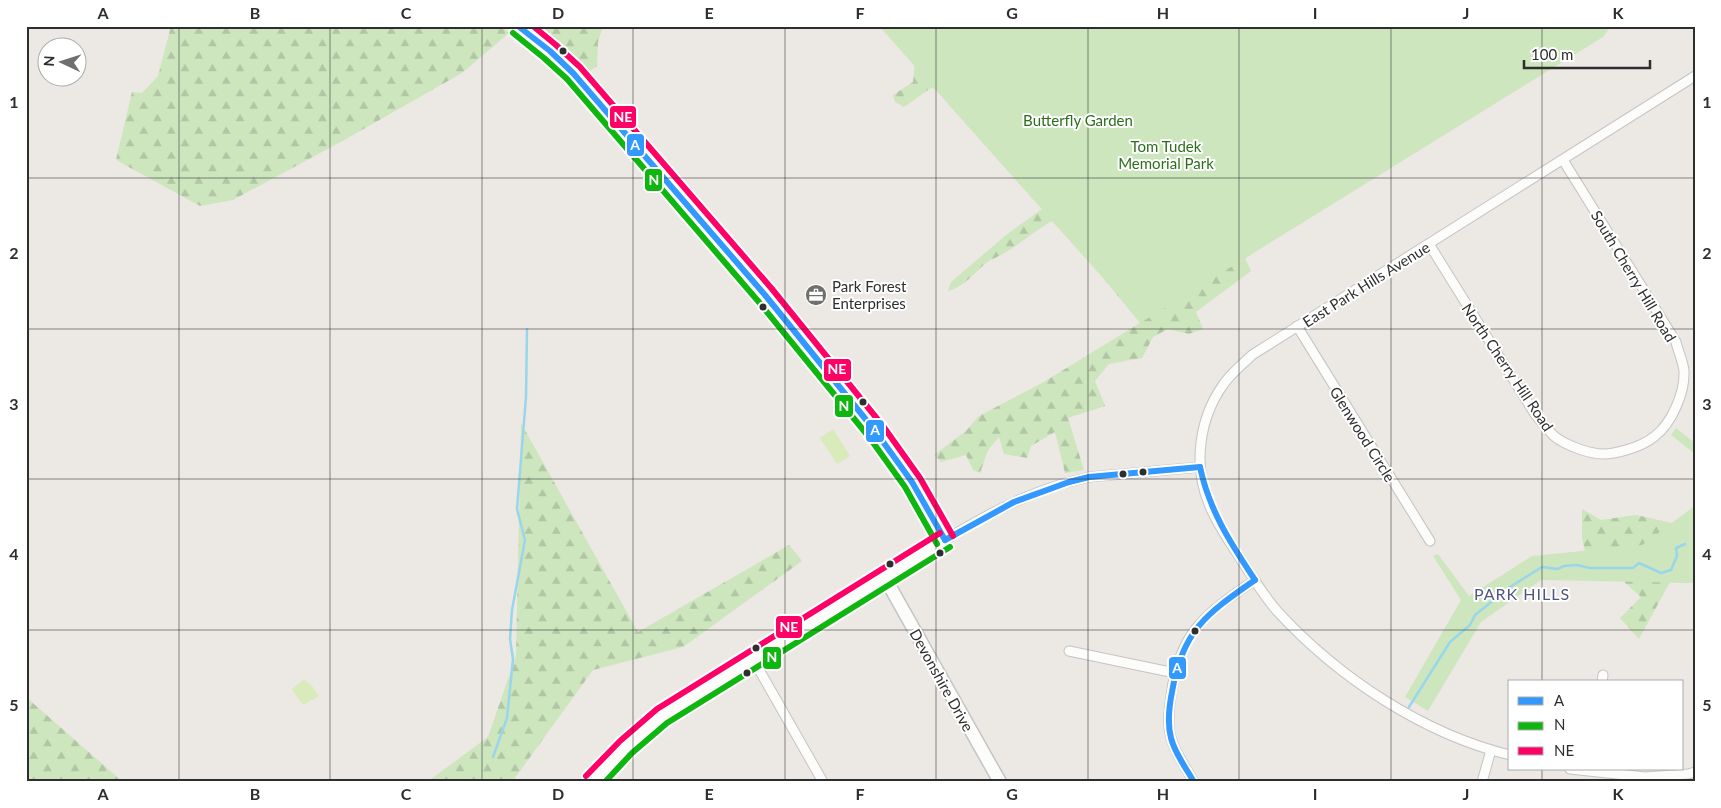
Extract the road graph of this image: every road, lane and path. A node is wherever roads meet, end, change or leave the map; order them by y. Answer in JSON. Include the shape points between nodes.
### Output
{"nodes":[{"id":1,"x":518,"y":26,"type":"edge"},
{"id":2,"x":1695,"y":76,"type":"edge"},
{"id":3,"x":1563,"y":160,"type":"junction"},
{"id":4,"x":1429,"y":244,"type":"junction"},
{"id":5,"x":1297,"y":326,"type":"junction"},
{"id":6,"x":1641,"y":443,"type":"joint"},
{"id":7,"x":1200,"y":467,"type":"junction"},
{"id":8,"x":945,"y":540,"type":"junction"},
{"id":9,"x":1430,"y":541,"type":"dead end"},
{"id":10,"x":885,"y":578,"type":"junction"},
{"id":11,"x":1254,"y":580,"type":"junction"},
{"id":12,"x":1070,"y":651,"type":"dead end"},
{"id":13,"x":753,"y":659,"type":"junction"},
{"id":14,"x":1175,"y":673,"type":"junction"},
{"id":15,"x":1491,"y":750,"type":"junction"},
{"id":16,"x":1508,"y":754,"type":"edge"},
{"id":17,"x":1591,"y":771,"type":"edge"},
{"id":18,"x":1695,"y":772,"type":"edge"},
{"id":19,"x":1635,"y":779,"type":"edge"},
{"id":20,"x":593,"y":782,"type":"edge"},
{"id":21,"x":823,"y":782,"type":"edge"},
{"id":22,"x":1000,"y":782,"type":"edge"},
{"id":23,"x":1194,"y":782,"type":"edge"},
{"id":24,"x":1482,"y":782,"type":"edge"}],
"edges":[{"from":1,"to":8,"type":"street","via":[[574,73],[765,295],[876,432],[912,482]]},
{"from":2,"to":3,"type":"street","name":"East Park Hills Avenue"},
{"from":3,"to":4,"type":"street","name":"East Park Hills Avenue"},
{"from":3,"to":6,"type":"street","name":"South Cherry Hill Road","via":[[1676,342],[1684,370],[1683,386],[1673,414],[1656,436]]},
{"from":4,"to":5,"type":"street","name":"East Park Hills Avenue"},
{"from":4,"to":6,"type":"street","name":"North Cherry Hill Road","via":[[1535,414],[1554,436],[1596,454],[1620,451]]},
{"from":5,"to":7,"type":"street","name":"East Park Hills Avenue","via":[[1252,355],[1222,386],[1205,424]]},
{"from":5,"to":9,"type":"street","name":"Glenwood Circle"},
{"from":7,"to":8,"type":"street","via":[[1072,481],[1023,497]]},
{"from":7,"to":11,"type":"street","name":"East Park Hills Avenue","via":[[1209,504]]},
{"from":8,"to":10,"type":"street"},
{"from":10,"to":13,"type":"street"},
{"from":10,"to":22,"type":"street","name":"Devonshire Drive"},
{"from":11,"to":14,"type":"street","via":[[1220,604],[1194,630],[1178,659]]},
{"from":11,"to":15,"type":"street","name":"East Park Hills Avenue","via":[[1278,612],[1318,651],[1377,696],[1409,715]]},
{"from":12,"to":14,"type":"street"},
{"from":13,"to":20,"type":"street","via":[[634,738]]},
{"from":13,"to":21,"type":"street"},
{"from":14,"to":23,"type":"street","via":[[1169,713],[1171,738]]},
{"from":15,"to":16,"type":"street","name":"East Park Hills Avenue"},
{"from":15,"to":24,"type":"street"},
{"from":17,"to":19,"type":"street"},
{"from":18,"to":19,"type":"street"}]}
